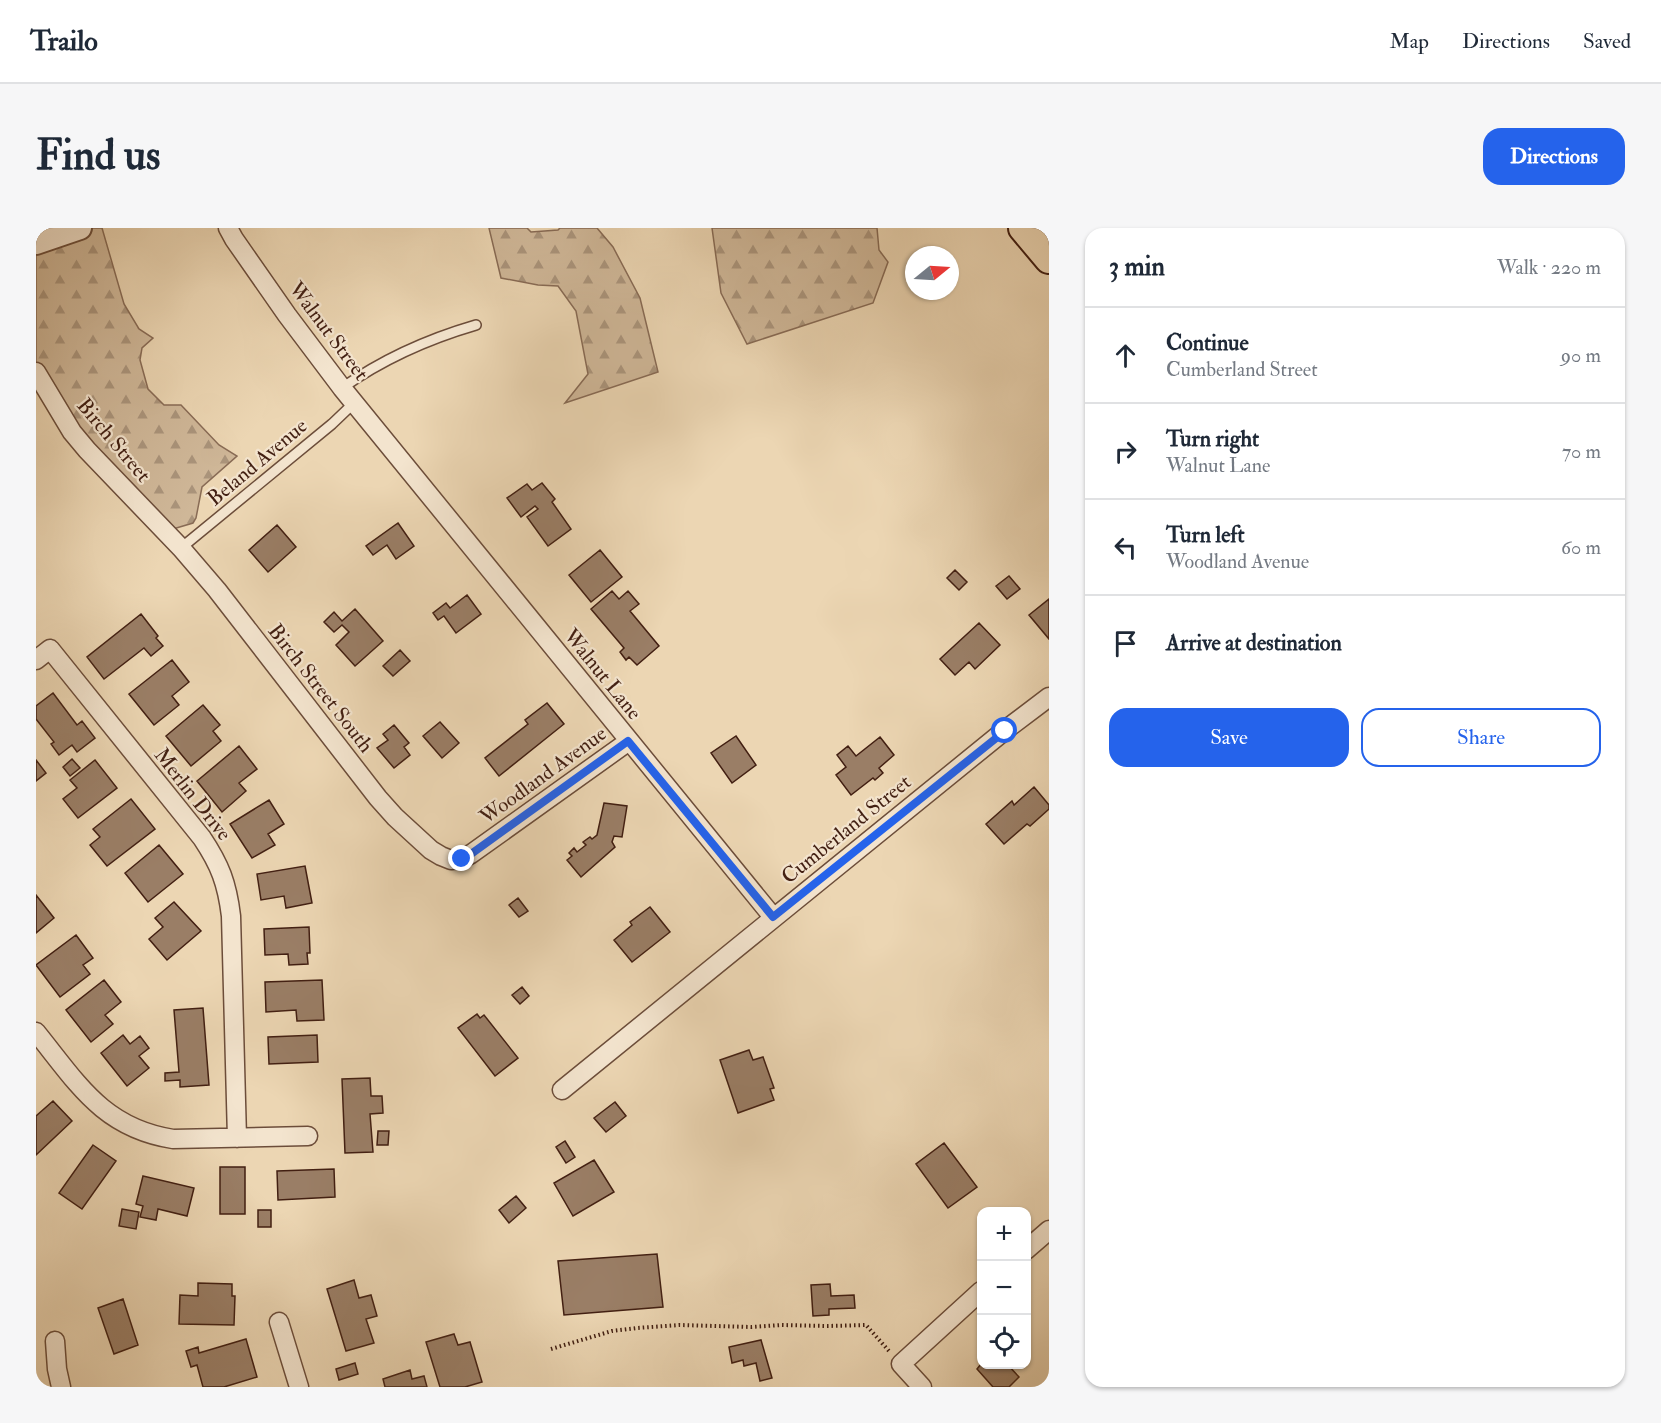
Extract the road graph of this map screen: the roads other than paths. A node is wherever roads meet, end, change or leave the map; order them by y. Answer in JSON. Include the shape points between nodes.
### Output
{"nodes":[{"id":1,"x":80,"y":228,"type":"edge"},
{"id":2,"x":228,"y":228,"type":"edge"},
{"id":3,"x":1023,"y":228,"type":"edge"},
{"id":4,"x":36,"y":243,"type":"edge"},
{"id":5,"x":1046,"y":255,"type":"edge"},
{"id":6,"x":476,"y":325,"type":"dead end"},
{"id":7,"x":36,"y":372,"type":"edge"},
{"id":8,"x":342,"y":388,"type":"junction"},
{"id":9,"x":354,"y":403,"type":"junction"},
{"id":10,"x":398,"y":458,"type":"joint"},
{"id":11,"x":165,"y":532,"type":"joint"},
{"id":12,"x":181,"y":548,"type":"junction"},
{"id":13,"x":43,"y":655,"type":"edge"},
{"id":14,"x":1049,"y":697,"type":"edge"},
{"id":15,"x":628,"y":741,"type":"junction"},
{"id":16,"x":451,"y":860,"type":"joint"},
{"id":17,"x":773,"y":917,"type":"junction"},
{"id":18,"x":36,"y":1032,"type":"edge"},
{"id":19,"x":562,"y":1090,"type":"dead end"},
{"id":20,"x":308,"y":1136,"type":"dead end"},
{"id":21,"x":237,"y":1138,"type":"junction"},
{"id":22,"x":1049,"y":1230,"type":"edge"},
{"id":23,"x":1031,"y":1246,"type":"edge"},
{"id":24,"x":977,"y":1295,"type":"edge"},
{"id":25,"x":279,"y":1322,"type":"dead end"},
{"id":26,"x":55,"y":1341,"type":"dead end"},
{"id":27,"x":61,"y":1387,"type":"edge"},
{"id":28,"x":299,"y":1387,"type":"edge"},
{"id":29,"x":922,"y":1387,"type":"edge"}],
"edges":[{"from":1,"to":4,"type":"street"},
{"from":2,"to":8,"type":"street","name":"Walnut Street"},
{"from":3,"to":5,"type":"main road"},
{"from":6,"to":8,"type":"lane","via":[[391,357]]},
{"from":7,"to":11,"type":"street","name":"Birch Street","via":[[72,432]]},
{"from":8,"to":9,"type":"street","name":"Walnut Street"},
{"from":9,"to":10,"type":"street","name":"Walnut Street"},
{"from":9,"to":12,"type":"lane","name":"Beland Avenue"},
{"from":10,"to":15,"type":"street","name":"Walnut Lane"},
{"from":11,"to":12,"type":"street","name":"Birch Street South"},
{"from":12,"to":16,"type":"street","name":"Birch Street South","via":[[378,798],[412,834]]},
{"from":13,"to":21,"type":"street","name":"Merlin Drive","via":[[202,838],[222,873],[231,916]]},
{"from":14,"to":17,"type":"street","name":"Cumberland Street"},
{"from":15,"to":16,"type":"street","name":"Woodland Avenue","via":[[471,854]]},
{"from":15,"to":17,"type":"street","name":"Walnut Lane"},
{"from":17,"to":19,"type":"street","name":"Cumberland Street"},
{"from":18,"to":21,"type":"street","via":[[80,1087],[123,1123],[173,1139]]},
{"from":20,"to":21,"type":"street"},
{"from":22,"to":23,"type":"street"},
{"from":24,"to":29,"type":"street","via":[[901,1364]]},
{"from":25,"to":28,"type":"street"},
{"from":26,"to":27,"type":"street"}]}
